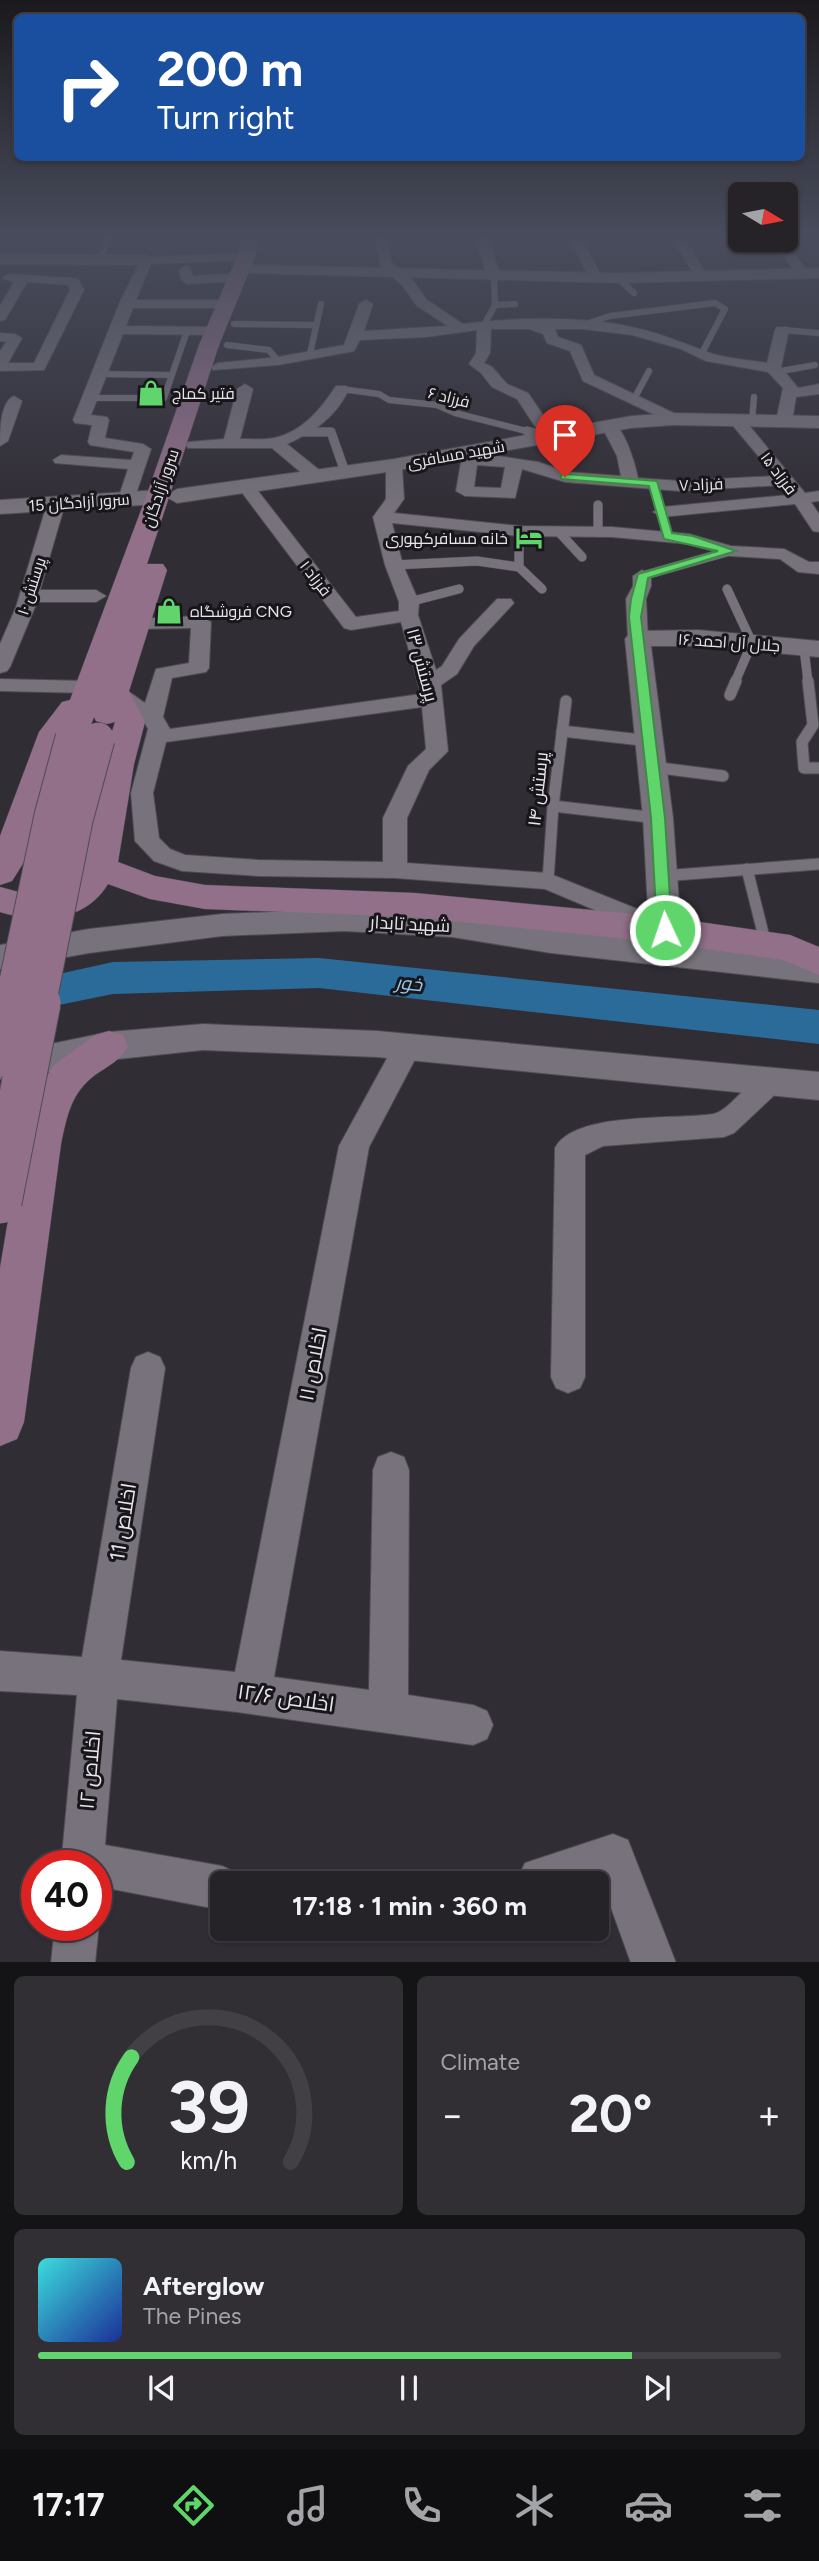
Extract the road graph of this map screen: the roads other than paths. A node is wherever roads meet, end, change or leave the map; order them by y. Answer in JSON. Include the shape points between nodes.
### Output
{"nodes":[{"id":1,"x":116,"y":330,"type":"edge"},
{"id":2,"x":782,"y":330,"type":"edge"},
{"id":3,"x":57,"y":331,"type":"edge"},
{"id":4,"x":156,"y":331,"type":"edge"},
{"id":5,"x":187,"y":331,"type":"junction"},
{"id":6,"x":196,"y":331,"type":"edge"},
{"id":7,"x":224,"y":331,"type":"edge"},
{"id":8,"x":281,"y":331,"type":"edge"},
{"id":9,"x":315,"y":331,"type":"edge"},
{"id":10,"x":357,"y":331,"type":"edge"},
{"id":11,"x":448,"y":331,"type":"edge"},
{"id":12,"x":484,"y":331,"type":"edge"},
{"id":13,"x":548,"y":331,"type":"edge"},
{"id":14,"x":630,"y":331,"type":"edge"},
{"id":15,"x":714,"y":331,"type":"edge"},
{"id":16,"x":789,"y":331,"type":"edge"},
{"id":17,"x":819,"y":333,"type":"edge"},
{"id":18,"x":355,"y":336,"type":"junction"},
{"id":19,"x":0,"y":337,"type":"edge"},
{"id":20,"x":221,"y":340,"type":"junction"},
{"id":21,"x":702,"y":353,"type":"junction"},
{"id":22,"x":310,"y":354,"type":"junction"},
{"id":23,"x":278,"y":361,"type":"junction"},
{"id":24,"x":0,"y":365,"type":"edge"},
{"id":25,"x":815,"y":365,"type":"dead end"},
{"id":26,"x":774,"y":370,"type":"junction"},
{"id":27,"x":649,"y":371,"type":"dead end"},
{"id":28,"x":99,"y":374,"type":"junction"},
{"id":29,"x":171,"y":375,"type":"junction"},
{"id":30,"x":245,"y":389,"type":"dead end"},
{"id":31,"x":341,"y":389,"type":"joint"},
{"id":32,"x":819,"y":389,"type":"edge"},
{"id":33,"x":790,"y":394,"type":"junction"},
{"id":34,"x":754,"y":397,"type":"dead end"},
{"id":35,"x":89,"y":398,"type":"junction"},
{"id":36,"x":634,"y":399,"type":"junction"},
{"id":37,"x":14,"y":401,"type":"dead end"},
{"id":38,"x":4,"y":417,"type":"edge"},
{"id":39,"x":674,"y":419,"type":"junction"},
{"id":40,"x":745,"y":421,"type":"junction"},
{"id":41,"x":784,"y":421,"type":"junction"},
{"id":42,"x":819,"y":422,"type":"edge"},
{"id":43,"x":610,"y":425,"type":"junction"},
{"id":44,"x":302,"y":432,"type":"junction"},
{"id":45,"x":550,"y":437,"type":"junction"},
{"id":46,"x":0,"y":441,"type":"edge"},
{"id":47,"x":276,"y":443,"type":"junction"},
{"id":48,"x":231,"y":444,"type":"junction"},
{"id":49,"x":194,"y":445,"type":"junction"},
{"id":50,"x":459,"y":457,"type":"junction"},
{"id":51,"x":61,"y":460,"type":"dead end"},
{"id":52,"x":139,"y":465,"type":"junction"},
{"id":53,"x":394,"y":465,"type":"junction"},
{"id":54,"x":514,"y":465,"type":"junction"},
{"id":55,"x":345,"y":472,"type":"junction"},
{"id":56,"x":317,"y":477,"type":"junction"},
{"id":57,"x":789,"y":480,"type":"junction"},
{"id":58,"x":631,"y":482,"type":"junction"},
{"id":59,"x":653,"y":484,"type":"junction"},
{"id":60,"x":245,"y":486,"type":"junction"},
{"id":61,"x":168,"y":496,"type":"junction"},
{"id":62,"x":819,"y":496,"type":"edge"},
{"id":63,"x":127,"y":499,"type":"junction"},
{"id":64,"x":799,"y":499,"type":"junction"},
{"id":65,"x":56,"y":503,"type":"junction"},
{"id":66,"x":598,"y":505,"type":"dead end"},
{"id":67,"x":0,"y":507,"type":"edge"},
{"id":68,"x":662,"y":512,"type":"junction"},
{"id":69,"x":382,"y":517,"type":"junction"},
{"id":70,"x":819,"y":527,"type":"edge"},
{"id":71,"x":519,"y":531,"type":"junction"},
{"id":72,"x":558,"y":531,"type":"junction"},
{"id":73,"x":598,"y":531,"type":"junction"},
{"id":74,"x":668,"y":536,"type":"junction"},
{"id":75,"x":730,"y":551,"type":"junction"},
{"id":76,"x":582,"y":557,"type":"dead end"},
{"id":77,"x":394,"y":565,"type":"junction"},
{"id":78,"x":519,"y":567,"type":"junction"},
{"id":79,"x":819,"y":568,"type":"edge"},
{"id":80,"x":642,"y":576,"type":"joint"},
{"id":81,"x":458,"y":589,"type":"dead end"},
{"id":82,"x":727,"y":589,"type":"dead end"},
{"id":83,"x":542,"y":590,"type":"dead end"},
{"id":84,"x":96,"y":596,"type":"dead end"},
{"id":85,"x":28,"y":601,"type":"junction"},
{"id":86,"x":504,"y":603,"type":"dead end"},
{"id":87,"x":0,"y":608,"type":"edge"},
{"id":88,"x":409,"y":609,"type":"junction"},
{"id":89,"x":138,"y":623,"type":"junction"},
{"id":90,"x":638,"y":639,"type":"junction"},
{"id":91,"x":752,"y":643,"type":"junction"},
{"id":92,"x":812,"y":649,"type":"edge"},
{"id":93,"x":0,"y":667,"type":"edge"},
{"id":94,"x":0,"y":685,"type":"edge"},
{"id":95,"x":101,"y":689,"type":"junction"},
{"id":96,"x":432,"y":691,"type":"junction"},
{"id":97,"x":730,"y":695,"type":"dead end"},
{"id":98,"x":566,"y":701,"type":"dead end"},
{"id":99,"x":155,"y":727,"type":"junction"},
{"id":100,"x":562,"y":731,"type":"junction"},
{"id":101,"x":85,"y":738,"type":"junction"},
{"id":102,"x":651,"y":754,"type":"junction"},
{"id":103,"x":819,"y":768,"type":"edge"},
{"id":104,"x":723,"y":776,"type":"dead end"},
{"id":105,"x":553,"y":806,"type":"junction"},
{"id":106,"x":658,"y":818,"type":"junction"},
{"id":107,"x":819,"y":864,"type":"edge"},
{"id":108,"x":100,"y":868,"type":"junction"},
{"id":109,"x":747,"y":869,"type":"junction"},
{"id":110,"x":395,"y":870,"type":"junction"},
{"id":111,"x":0,"y":873,"type":"edge"},
{"id":112,"x":662,"y":876,"type":"junction"},
{"id":113,"x":548,"y":881,"type":"junction"},
{"id":114,"x":0,"y":899,"type":"edge"},
{"id":115,"x":665,"y":930,"type":"junction"},
{"id":116,"x":766,"y":945,"type":"junction"},
{"id":117,"x":0,"y":957,"type":"edge"},
{"id":118,"x":819,"y":962,"type":"edge"},
{"id":119,"x":819,"y":971,"type":"edge"},
{"id":120,"x":109,"y":1046,"type":"junction"},
{"id":121,"x":407,"y":1048,"type":"junction"},
{"id":122,"x":0,"y":1055,"type":"edge"},
{"id":123,"x":0,"y":1069,"type":"edge"},
{"id":124,"x":772,"y":1080,"type":"junction"},
{"id":125,"x":819,"y":1086,"type":"edge"},
{"id":126,"x":0,"y":1100,"type":"edge"},
{"id":127,"x":40,"y":1144,"type":"junction"},
{"id":128,"x":0,"y":1202,"type":"edge"},
{"id":129,"x":148,"y":1368,"type":"dead end"},
{"id":130,"x":568,"y":1377,"type":"dead end"},
{"id":131,"x":0,"y":1422,"type":"edge"},
{"id":132,"x":391,"y":1470,"type":"dead end"},
{"id":133,"x":0,"y":1671,"type":"edge"},
{"id":134,"x":99,"y":1675,"type":"junction"},
{"id":135,"x":251,"y":1692,"type":"junction"},
{"id":136,"x":388,"y":1713,"type":"junction"},
{"id":137,"x":473,"y":1725,"type":"dead end"},
{"id":138,"x":83,"y":1850,"type":"edge"},
{"id":139,"x":112,"y":1869,"type":"edge"},
{"id":140,"x":563,"y":1871,"type":"edge"},
{"id":141,"x":210,"y":1886,"type":"edge"},
{"id":142,"x":75,"y":1941,"type":"edge"},
{"id":143,"x":73,"y":1962,"type":"edge"},
{"id":144,"x":654,"y":1962,"type":"edge"}],
"edges":[{"from":1,"to":28,"type":"street"},
{"from":2,"to":26,"type":"street"},
{"from":3,"to":24,"type":"street","via":[[39,367]]},
{"from":4,"to":5,"type":"street"},
{"from":5,"to":20,"type":"street"},
{"from":5,"to":29,"type":"lane"},
{"from":6,"to":20,"type":"street"},
{"from":7,"to":20,"type":"main road","name":"سرور آزادگان"},
{"from":8,"to":20,"type":"lane"},
{"from":9,"to":22,"type":"lane"},
{"from":10,"to":18,"type":"street"},
{"from":11,"to":18,"type":"street"},
{"from":12,"to":45,"type":"street","via":[[483,353],[475,364],[507,391],[523,396]]},
{"from":13,"to":36,"type":"street","via":[[552,340],[576,348],[588,378]]},
{"from":14,"to":21,"type":"street"},
{"from":15,"to":21,"type":"lane"},
{"from":16,"to":17,"type":"lane"},
{"from":18,"to":22,"type":"street","via":[[349,348]]},
{"from":19,"to":24,"type":"street","via":[[15,338]]},
{"from":20,"to":23,"type":"street"},
{"from":20,"to":23,"type":"lane","via":[[269,350]]},
{"from":20,"to":49,"type":"main road","name":"سرور آزادگان"},
{"from":20,"to":61,"type":"main road","name":"سرور آزادگان"},
{"from":21,"to":26,"type":"street"},
{"from":22,"to":23,"type":"street"},
{"from":25,"to":26,"type":"lane"},
{"from":26,"to":33,"type":"street","via":[[791,387]]},
{"from":27,"to":36,"type":"lane"},
{"from":28,"to":29,"type":"lane"},
{"from":28,"to":35,"type":"street"},
{"from":29,"to":35,"type":"lane","via":[[164,398]]},
{"from":30,"to":48,"type":"street"},
{"from":31,"to":44,"type":"street","via":[[327,412]]},
{"from":31,"to":45,"type":"lane","name":"فرزاد ۶","via":[[437,405]]},
{"from":32,"to":33,"type":"street"},
{"from":33,"to":41,"type":"street"},
{"from":34,"to":40,"type":"lane"},
{"from":35,"to":52,"type":"street","via":[[81,420],[101,420],[96,442],[143,449]]},
{"from":36,"to":39,"type":"street"},
{"from":37,"to":38,"type":"street"},
{"from":38,"to":46,"type":"street"},
{"from":39,"to":40,"type":"street","name":"شهید مسافری"},
{"from":39,"to":43,"type":"street","name":"شهید مسافری"},
{"from":40,"to":41,"type":"street","name":"شهید مسافری"},
{"from":40,"to":57,"type":"street","name":"فرزاد ۱۵"},
{"from":41,"to":42,"type":"street","name":"شهید مسافری"},
{"from":43,"to":45,"type":"street","name":"شهید مسافری"},
{"from":43,"to":58,"type":"street"},
{"from":44,"to":47,"type":"street"},
{"from":44,"to":55,"type":"lane","via":[[331,432]]},
{"from":45,"to":50,"type":"street","name":"شهید مسافری"},
{"from":47,"to":48,"type":"street"},
{"from":47,"to":56,"type":"street"},
{"from":48,"to":49,"type":"street"},
{"from":49,"to":61,"type":"main road","name":"سرور آزادگان"},
{"from":50,"to":53,"type":"street","name":"شهید مسافری"},
{"from":50,"to":54,"type":"street","name":"فرزاد ۷"},
{"from":50,"to":54,"type":"street","via":[[465,491],[509,494]]},
{"from":51,"to":52,"type":"street"},
{"from":52,"to":63,"type":"street"},
{"from":53,"to":55,"type":"street","name":"شهید مسافری"},
{"from":53,"to":69,"type":"street","via":[[395,499]]},
{"from":54,"to":58,"type":"street","name":"فرزاد ۷","via":[[552,469],[565,477]]},
{"from":55,"to":56,"type":"street","name":"شهید مسافری"},
{"from":56,"to":60,"type":"street","name":"شهید مسافری"},
{"from":57,"to":59,"type":"street","name":"فرزاد ۷"},
{"from":57,"to":64,"type":"street","name":"فرزاد ۱۵"},
{"from":58,"to":59,"type":"street","name":"فرزاد ۷"},
{"from":59,"to":68,"type":"street"},
{"from":60,"to":61,"type":"street","name":"شهید مسافری"},
{"from":60,"to":88,"type":"street","name":"فرزاد ۱","via":[[351,624]]},
{"from":61,"to":63,"type":"street","name":"سرور آزادگان 15"},
{"from":61,"to":89,"type":"main road","name":"سرور آزادگان"},
{"from":61,"to":95,"type":"main road","name":"سرور آزادگان"},
{"from":62,"to":64,"type":"street"},
{"from":63,"to":65,"type":"street","name":"سرور آزادگان 15"},
{"from":64,"to":68,"type":"street"},
{"from":64,"to":70,"type":"street","name":"فرزاد ۱۵"},
{"from":65,"to":67,"type":"street","name":"سرور آزادگان 15"},
{"from":65,"to":85,"type":"street","name":"پرستش ۱۰"},
{"from":66,"to":73,"type":"lane"},
{"from":68,"to":74,"type":"street"},
{"from":69,"to":71,"type":"street"},
{"from":69,"to":77,"type":"street","name":"پرستش ۱۳"},
{"from":71,"to":72,"type":"street"},
{"from":71,"to":78,"type":"lane"},
{"from":72,"to":73,"type":"street"},
{"from":72,"to":76,"type":"lane"},
{"from":73,"to":74,"type":"street"},
{"from":74,"to":75,"type":"street"},
{"from":75,"to":79,"type":"street","via":[[784,554],[805,568]]},
{"from":75,"to":80,"type":"lane"},
{"from":77,"to":78,"type":"lane","via":[[477,561]]},
{"from":77,"to":88,"type":"street","name":"پرستش ۱۳"},
{"from":78,"to":83,"type":"lane"},
{"from":80,"to":90,"type":"street","via":[[635,617]]},
{"from":81,"to":88,"type":"lane"},
{"from":82,"to":91,"type":"lane"},
{"from":84,"to":85,"type":"street"},
{"from":85,"to":87,"type":"street"},
{"from":85,"to":93,"type":"street","name":"پرستش ۱۰"},
{"from":86,"to":96,"type":"street","via":[[466,642]]},
{"from":88,"to":96,"type":"street","name":"پرستش ۱۳"},
{"from":89,"to":95,"type":"main road","name":"سرور آزادگان"},
{"from":89,"to":99,"type":"street","via":[[201,622],[199,668],[163,673]]},
{"from":90,"to":91,"type":"street","name":"جلال آل احمد ۱۶"},
{"from":90,"to":102,"type":"street"},
{"from":91,"to":92,"type":"street","name":"جلال آل احمد ۱۶"},
{"from":91,"to":97,"type":"lane"},
{"from":92,"to":103,"type":"lane","via":[[813,725],[802,743],[804,768]]},
{"from":94,"to":95,"type":"street"},
{"from":95,"to":99,"type":"street"},
{"from":95,"to":101,"type":"main road","name":"سرور آزادگان"},
{"from":95,"to":108,"type":"main road","via":[[130,722]]},
{"from":95,"to":111,"type":"main road","via":[[54,732]]},
{"from":96,"to":99,"type":"street"},
{"from":96,"to":110,"type":"street","name":"پرستش ۱۳","via":[[437,751],[419,765],[395,818]]},
{"from":98,"to":100,"type":"lane","name":"پرستش ۱۴"},
{"from":99,"to":110,"type":"street","via":[[142,793],[147,841],[162,855],[182,863],[258,869]]},
{"from":100,"to":102,"type":"lane"},
{"from":100,"to":105,"type":"lane","name":"پرستش ۱۴"},
{"from":101,"to":122,"type":"main road","bridge":true,"via":[[48,830]]},
{"from":101,"to":128,"type":"main road","bridge":true,"via":[[76,820]]},
{"from":102,"to":104,"type":"lane"},
{"from":102,"to":106,"type":"street"},
{"from":105,"to":106,"type":"lane"},
{"from":105,"to":113,"type":"lane","name":"پرستش ۱۴"},
{"from":106,"to":112,"type":"street"},
{"from":107,"to":109,"type":"lane"},
{"from":108,"to":114,"type":"main road","via":[[91,887],[72,901],[46,907],[16,906]]},
{"from":108,"to":115,"type":"main road","via":[[150,887],[205,897],[415,905]]},
{"from":109,"to":112,"type":"lane"},
{"from":109,"to":116,"type":"lane"},
{"from":110,"to":113,"type":"street"},
{"from":112,"to":115,"type":"street"},
{"from":113,"to":115,"type":"street"},
{"from":115,"to":116,"type":"main road"},
{"from":116,"to":118,"type":"main road","via":[[790,948]]},
{"from":117,"to":119,"type":"street","name":"شهید تابدار","via":[[222,925],[344,920],[452,926]]},
{"from":120,"to":121,"type":"street","via":[[203,1037]]},
{"from":120,"to":123,"type":"street"},
{"from":120,"to":127,"type":"main road","via":[[77,1065],[56,1089]]},
{"from":121,"to":124,"type":"street"},
{"from":121,"to":135,"type":"street","name":"اخلاص ۱۱","via":[[354,1146]]},
{"from":124,"to":125,"type":"street"},
{"from":124,"to":130,"type":"street","via":[[724,1125],[599,1134],[570,1148]]},
{"from":126,"to":127,"type":"main road","via":[[26,1110]]},
{"from":127,"to":131,"type":"main road"},
{"from":129,"to":134,"type":"street","name":"اخلاص 11"},
{"from":132,"to":136,"type":"street"},
{"from":133,"to":134,"type":"street","name":"اخلاص ۱۲/۶"},
{"from":134,"to":135,"type":"street","name":"اخلاص ۱۲/۶"},
{"from":134,"to":138,"type":"street","name":"اخلاص ۱۲"},
{"from":135,"to":136,"type":"street","name":"اخلاص ۱۲/۶"},
{"from":136,"to":137,"type":"street","name":"اخلاص ۱۲/۶"},
{"from":139,"to":141,"type":"street"},
{"from":140,"to":144,"type":"street","via":[[613,1856]]},
{"from":142,"to":143,"type":"street"}]}
